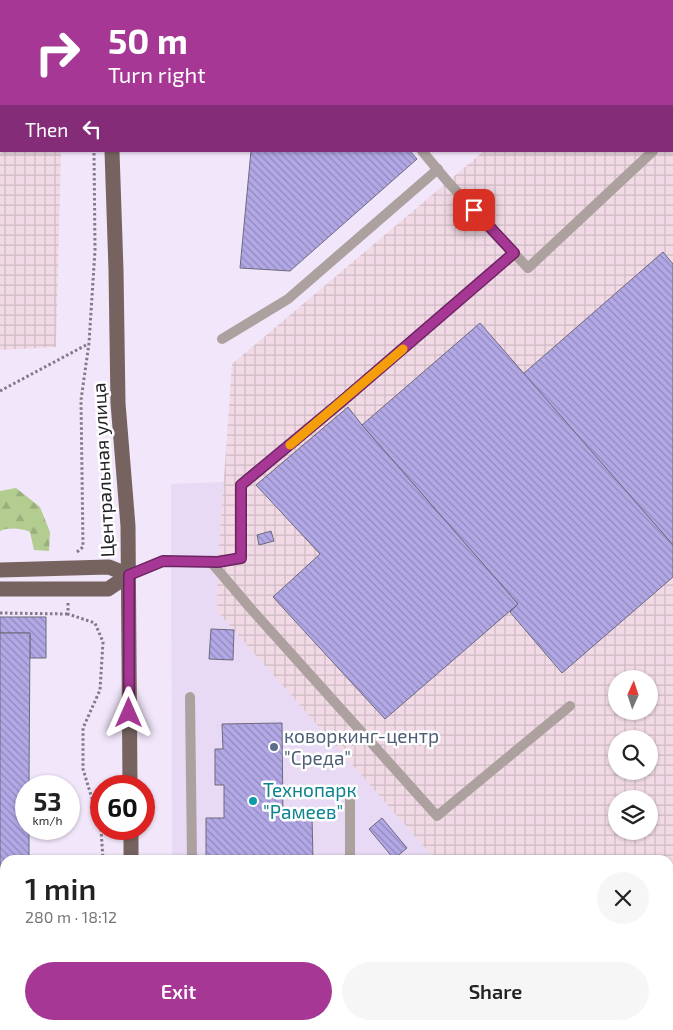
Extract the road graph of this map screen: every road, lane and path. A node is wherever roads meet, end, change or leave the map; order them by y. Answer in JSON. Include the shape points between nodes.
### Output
{"nodes":[{"id":1,"x":94,"y":152,"type":"edge"},
{"id":2,"x":112,"y":152,"type":"edge"},
{"id":3,"x":423,"y":152,"type":"edge"},
{"id":4,"x":652,"y":152,"type":"edge"},
{"id":5,"x":438,"y":169,"type":"junction"},
{"id":6,"x":514,"y":253,"type":"junction"},
{"id":7,"x":222,"y":339,"type":"dead end"},
{"id":8,"x":89,"y":343,"type":"junction"},
{"id":9,"x":0,"y":391,"type":"edge"},
{"id":10,"x":211,"y":562,"type":"junction"},
{"id":11,"x":66,"y":568,"type":"junction"},
{"id":12,"x":0,"y":570,"type":"edge"},
{"id":13,"x":129,"y":575,"type":"junction"},
{"id":14,"x":0,"y":589,"type":"edge"},
{"id":15,"x":67,"y":590,"type":"junction"},
{"id":16,"x":0,"y":612,"type":"edge"},
{"id":17,"x":68,"y":614,"type":"junction"},
{"id":18,"x":190,"y":697,"type":"dead end"},
{"id":19,"x":570,"y":706,"type":"dead end"},
{"id":20,"x":130,"y":775,"type":"edge"},
{"id":21,"x":90,"y":792,"type":"edge"},
{"id":22,"x":350,"y":797,"type":"dead end"},
{"id":23,"x":102,"y":840,"type":"edge"},
{"id":24,"x":131,"y":840,"type":"edge"},
{"id":25,"x":103,"y":855,"type":"edge"},
{"id":26,"x":131,"y":855,"type":"edge"},
{"id":27,"x":192,"y":855,"type":"edge"},
{"id":28,"x":350,"y":855,"type":"edge"}],
"edges":[{"from":1,"to":8,"type":"path","via":[[95,250]]},
{"from":2,"to":13,"type":"main road","name":"Центральная улица","via":[[118,403]]},
{"from":3,"to":5,"type":"lane"},
{"from":4,"to":6,"type":"lane","via":[[528,268]]},
{"from":5,"to":6,"type":"lane"},
{"from":5,"to":7,"type":"lane","via":[[288,299]]},
{"from":6,"to":10,"type":"lane","via":[[241,485],[241,558]]},
{"from":8,"to":9,"type":"path"},
{"from":8,"to":11,"type":"path","via":[[81,400],[84,547],[73,555],[64,554]]},
{"from":10,"to":13,"type":"lane","via":[[163,561]]},
{"from":10,"to":19,"type":"lane","via":[[437,816]]},
{"from":11,"to":12,"type":"main road"},
{"from":11,"to":13,"type":"main road","via":[[110,567]]},
{"from":13,"to":15,"type":"main road","via":[[108,589]]},
{"from":13,"to":20,"type":"main road","name":"Центральная улица"},
{"from":14,"to":15,"type":"main road"},
{"from":15,"to":17,"type":"path"},
{"from":16,"to":17,"type":"path"},
{"from":17,"to":21,"type":"path","via":[[95,623],[103,642],[100,690],[83,728],[83,769]]},
{"from":18,"to":27,"type":"lane"},
{"from":22,"to":28,"type":"lane"},
{"from":23,"to":25,"type":"path"},
{"from":24,"to":26,"type":"main road"}]}
